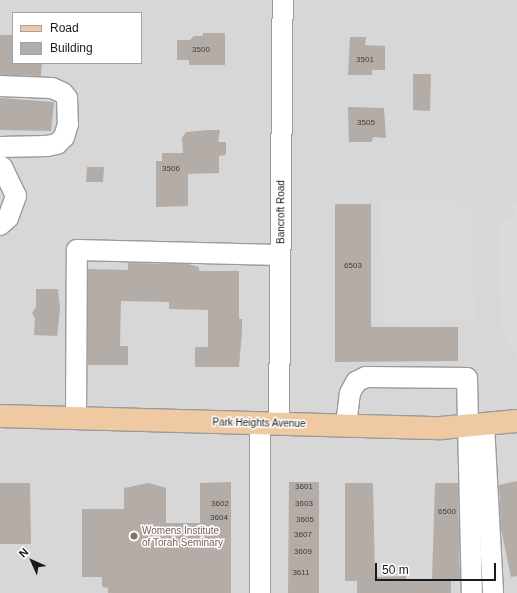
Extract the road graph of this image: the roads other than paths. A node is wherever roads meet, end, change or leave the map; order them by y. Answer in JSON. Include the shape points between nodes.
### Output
{"nodes":[{"id":1,"x":283,"y":0,"type":"edge"},
{"id":2,"x":0,"y":86,"type":"edge"},
{"id":3,"x":0,"y":147,"type":"edge"},
{"id":4,"x":0,"y":167,"type":"edge"},
{"id":5,"x":0,"y":225,"type":"edge"},
{"id":6,"x":280,"y":255,"type":"junction"},
{"id":7,"x":0,"y":416,"type":"edge"},
{"id":8,"x":76,"y":418,"type":"junction"},
{"id":9,"x":517,"y":421,"type":"edge"},
{"id":10,"x":270,"y":423,"type":"junction"},
{"id":11,"x":346,"y":425,"type":"junction"},
{"id":12,"x":475,"y":426,"type":"junction"},
{"id":13,"x":260,"y":593,"type":"edge"},
{"id":14,"x":472,"y":593,"type":"edge"},
{"id":15,"x":493,"y":593,"type":"edge"}],
"edges":[{"from":1,"to":6,"type":"street","name":"Bancroft Road"},
{"from":2,"to":3,"type":"street","via":[[57,90],[67,98],[68,124],[64,136],[57,144]]},
{"from":4,"to":5,"type":"street","via":[[16,196],[8,218]]},
{"from":6,"to":8,"type":"street","via":[[77,250]]},
{"from":6,"to":10,"type":"street","name":"Bancroft Road"},
{"from":7,"to":8,"type":"main road","name":"Park Heights Avenue"},
{"from":8,"to":10,"type":"main road","name":"Park Heights Avenue"},
{"from":9,"to":12,"type":"main road","name":"Park Heights Avenue"},
{"from":10,"to":11,"type":"main road","name":"Park Heights Avenue"},
{"from":10,"to":13,"type":"street","name":"Bancroft Road"},
{"from":11,"to":12,"type":"main road","name":"Park Heights Avenue"},
{"from":11,"to":12,"type":"street","via":[[350,393],[356,382],[366,377],[467,378]]},
{"from":12,"to":14,"type":"street"},
{"from":12,"to":15,"type":"street"}]}
